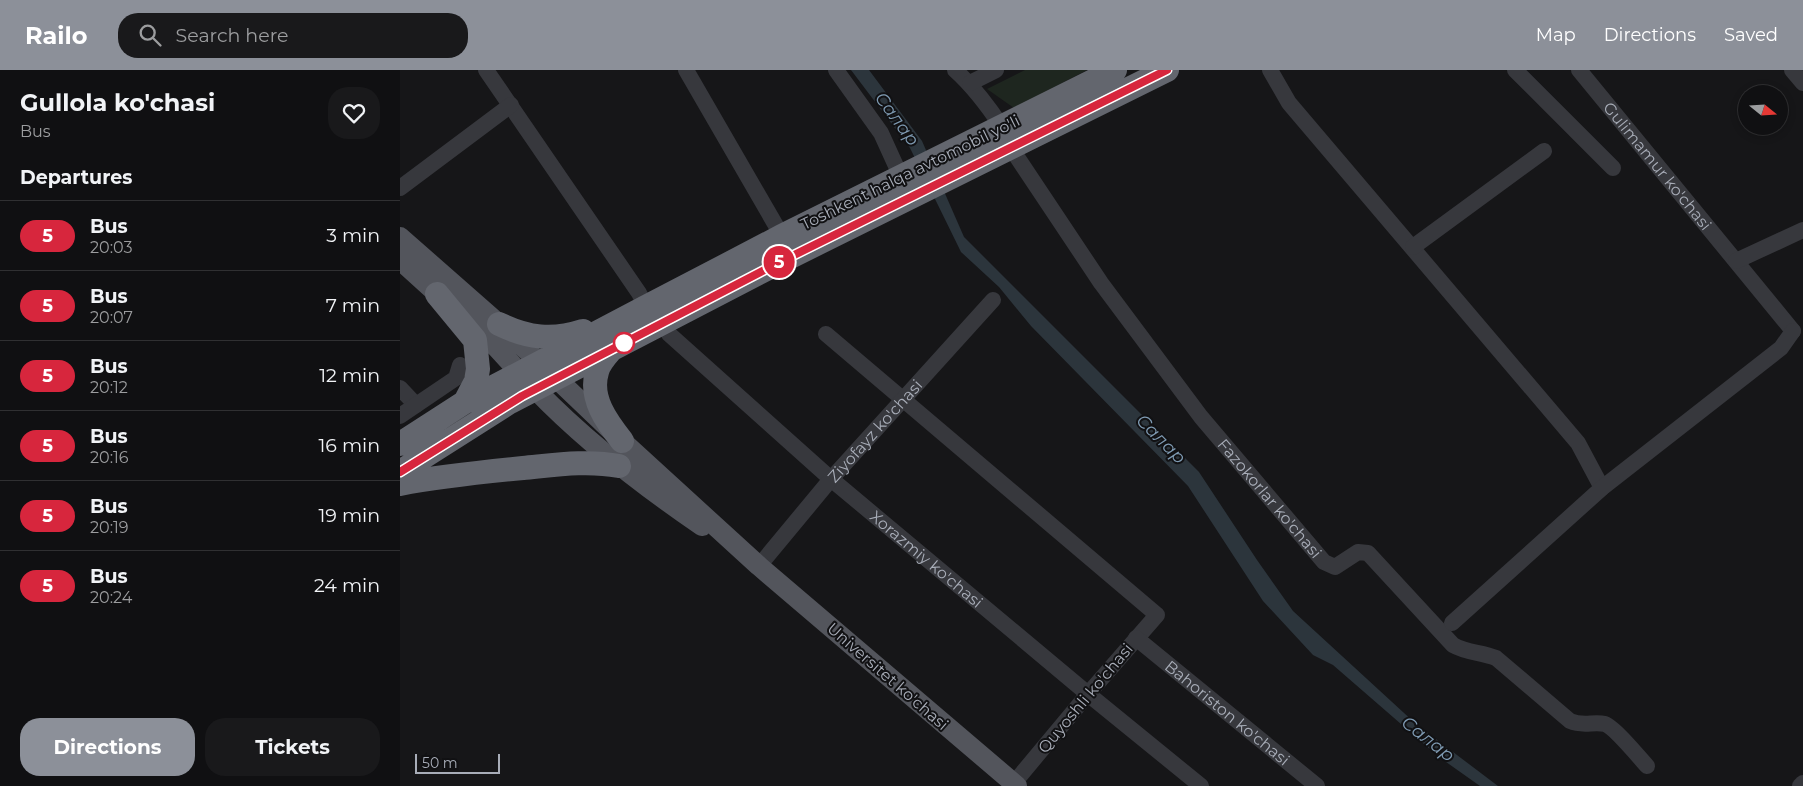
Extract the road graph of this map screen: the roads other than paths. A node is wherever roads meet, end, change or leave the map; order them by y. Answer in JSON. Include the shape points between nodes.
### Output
{"nodes":[{"id":1,"x":486,"y":70,"type":"edge"},
{"id":2,"x":686,"y":70,"type":"edge"},
{"id":3,"x":836,"y":70,"type":"edge"},
{"id":4,"x":955,"y":70,"type":"edge"},
{"id":5,"x":996,"y":70,"type":"edge"},
{"id":6,"x":1167,"y":70,"type":"edge"},
{"id":7,"x":1270,"y":70,"type":"edge"},
{"id":8,"x":1515,"y":70,"type":"edge"},
{"id":9,"x":1579,"y":70,"type":"edge"},
{"id":10,"x":1792,"y":70,"type":"edge"},
{"id":11,"x":1101,"y":73,"type":"edge"},
{"id":12,"x":970,"y":83,"type":"junction"},
{"id":13,"x":1803,"y":83,"type":"edge"},
{"id":14,"x":511,"y":105,"type":"junction"},
{"id":15,"x":1006,"y":137,"type":"junction"},
{"id":16,"x":1544,"y":151,"type":"dead end"},
{"id":17,"x":1613,"y":168,"type":"dead end"},
{"id":18,"x":911,"y":181,"type":"junction"},
{"id":19,"x":400,"y":188,"type":"edge"},
{"id":20,"x":1803,"y":230,"type":"edge"},
{"id":21,"x":782,"y":236,"type":"junction"},
{"id":22,"x":400,"y":237,"type":"edge"},
{"id":23,"x":1413,"y":247,"type":"junction"},
{"id":24,"x":400,"y":260,"type":"edge"},
{"id":25,"x":1736,"y":261,"type":"junction"},
{"id":26,"x":437,"y":294,"type":"junction"},
{"id":27,"x":993,"y":300,"type":"dead end"},
{"id":28,"x":654,"y":315,"type":"junction"},
{"id":29,"x":618,"y":321,"type":"junction"},
{"id":30,"x":499,"y":324,"type":"junction"},
{"id":31,"x":1798,"y":329,"type":"edge"},
{"id":32,"x":826,"y":334,"type":"dead end"},
{"id":33,"x":612,"y":349,"type":"junction"},
{"id":34,"x":460,"y":365,"type":"dead end"},
{"id":35,"x":538,"y":376,"type":"junction"},
{"id":36,"x":400,"y":388,"type":"edge"},
{"id":37,"x":903,"y":400,"type":"junction"},
{"id":38,"x":465,"y":402,"type":"junction"},
{"id":39,"x":416,"y":405,"type":"junction"},
{"id":40,"x":400,"y":416,"type":"edge"},
{"id":41,"x":622,"y":441,"type":"junction"},
{"id":42,"x":400,"y":444,"type":"edge"},
{"id":43,"x":619,"y":466,"type":"junction"},
{"id":44,"x":400,"y":472,"type":"edge"},
{"id":45,"x":831,"y":479,"type":"junction"},
{"id":46,"x":400,"y":484,"type":"edge"},
{"id":47,"x":1602,"y":488,"type":"junction"},
{"id":48,"x":759,"y":566,"type":"junction"},
{"id":49,"x":1452,"y":623,"type":"dead end"},
{"id":50,"x":1136,"y":638,"type":"junction"},
{"id":51,"x":1088,"y":694,"type":"junction"},
{"id":52,"x":1647,"y":766,"type":"dead end"},
{"id":53,"x":1803,"y":783,"type":"edge"},
{"id":54,"x":1015,"y":785,"type":"edge"},
{"id":55,"x":1201,"y":786,"type":"edge"},
{"id":56,"x":1318,"y":786,"type":"edge"},
{"id":57,"x":1800,"y":786,"type":"edge"}],
"edges":[{"from":1,"to":14,"type":"street","name":"Xorazmiy ko'chasi"},
{"from":2,"to":21,"type":"street"},
{"from":3,"to":18,"type":"street"},
{"from":4,"to":12,"type":"street"},
{"from":5,"to":12,"type":"street"},
{"from":6,"to":15,"type":"highway","name":"Toshkent halqa avtomobil yo'li"},
{"from":7,"to":23,"type":"street","via":[[1289,103]]},
{"from":8,"to":17,"type":"street"},
{"from":9,"to":25,"type":"street","name":"Gulimamur ko'chasi"},
{"from":10,"to":13,"type":"street"},
{"from":11,"to":15,"type":"highway","name":"Toshkent halqa avtomobil yo'li"},
{"from":12,"to":15,"type":"street"},
{"from":14,"to":19,"type":"street"},
{"from":14,"to":28,"type":"street","name":"Xorazmiy ko'chasi"},
{"from":15,"to":18,"type":"highway","name":"Toshkent halqa avtomobil yo'li"},
{"from":15,"to":52,"type":"street","name":"Fazokorlar ko'chasi","via":[[1101,283],[1201,416],[1324,562],[1335,567],[1358,552],[1368,553],[1453,645],[1463,651],[1496,658],[1570,721],[1610,726]]},
{"from":16,"to":23,"type":"street"},
{"from":18,"to":21,"type":"highway","name":"Toshkent halqa avtomobil yo'li"},
{"from":18,"to":28,"type":"highway","name":"Toshkent halqa avtomobil yo'li","via":[[774,265]]},
{"from":20,"to":25,"type":"street"},
{"from":21,"to":28,"type":"highway","name":"Toshkent halqa avtomobil yo'li"},
{"from":22,"to":30,"type":"main road"},
{"from":23,"to":47,"type":"street","via":[[1578,443]]},
{"from":24,"to":26,"type":"main road"},
{"from":25,"to":31,"type":"street","name":"Gulimamur ko'chasi"},
{"from":26,"to":35,"type":"main road","via":[[496,348]]},
{"from":26,"to":38,"type":"highway","via":[[476,340],[478,369],[474,386]]},
{"from":27,"to":37,"type":"street","name":"Ziyofayz ko'chasi"},
{"from":28,"to":29,"type":"highway","name":"Toshkent halqa avtomobil yo'li"},
{"from":28,"to":33,"type":"highway","name":"Toshkent halqa avtomobil yo'li"},
{"from":28,"to":45,"type":"street","name":"Xorazmiy ko'chasi","via":[[669,334]]},
{"from":29,"to":30,"type":"highway","via":[[549,338],[515,332]]},
{"from":29,"to":35,"type":"highway","name":"Toshkent halqa avtomobil yo'li"},
{"from":30,"to":35,"type":"main road"},
{"from":31,"to":47,"type":"street","via":[[1781,348]]},
{"from":32,"to":37,"type":"street"},
{"from":33,"to":35,"type":"highway","name":"Toshkent halqa avtomobil yo'li"},
{"from":33,"to":41,"type":"highway","via":[[597,371],[595,381],[602,415]]},
{"from":34,"to":39,"type":"street","via":[[456,378]]},
{"from":35,"to":38,"type":"highway"},
{"from":35,"to":41,"type":"main road","name":"Universitet ko'chasi"},
{"from":35,"to":43,"type":"main road","name":"Universitet ko'chasi","via":[[555,410]]},
{"from":35,"to":44,"type":"highway","via":[[510,402]]},
{"from":36,"to":39,"type":"street"},
{"from":37,"to":45,"type":"street","name":"Ziyofayz ko'chasi"},
{"from":37,"to":50,"type":"street","name":"Quyoshli ko'chasi","via":[[1157,615]]},
{"from":38,"to":42,"type":"highway"},
{"from":39,"to":40,"type":"street"},
{"from":41,"to":48,"type":"main road","name":"Universitet ko'chasi"},
{"from":43,"to":46,"type":"highway","via":[[578,463],[446,476]]},
{"from":43,"to":48,"type":"main road","name":"Universitet ko'chasi"},
{"from":45,"to":48,"type":"street","name":"Ziyofayz ko'chasi"},
{"from":45,"to":51,"type":"street","name":"Xorazmiy ko'chasi"},
{"from":47,"to":49,"type":"street"},
{"from":48,"to":54,"type":"main road","name":"Universitet ko'chasi"},
{"from":50,"to":51,"type":"street","name":"Quyoshli ko'chasi"},
{"from":50,"to":56,"type":"street","name":"Bahoriston ko'chasi"},
{"from":51,"to":54,"type":"street","name":"Quyoshli ko'chasi"},
{"from":51,"to":55,"type":"street","name":"Xorazmiy ko'chasi"},
{"from":53,"to":57,"type":"street"}]}
